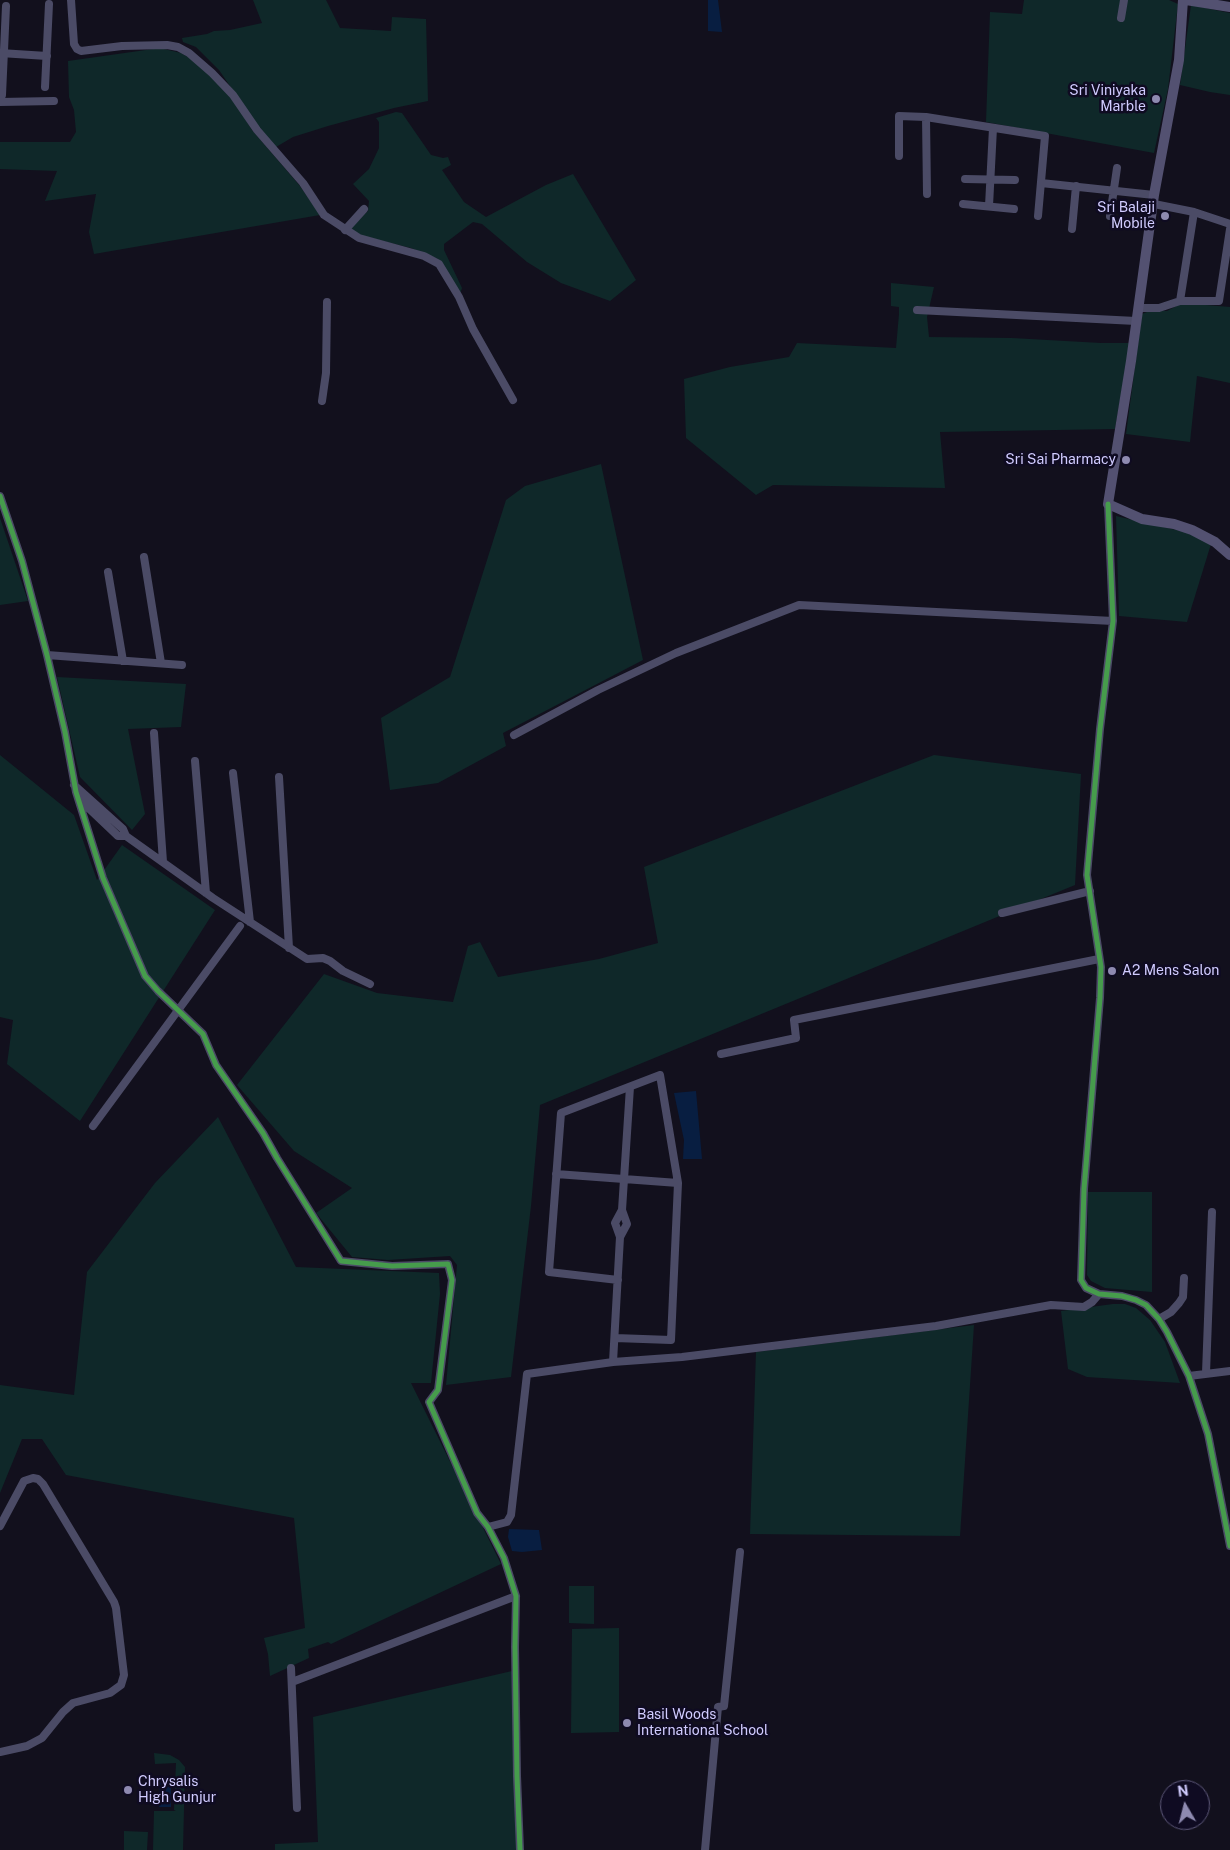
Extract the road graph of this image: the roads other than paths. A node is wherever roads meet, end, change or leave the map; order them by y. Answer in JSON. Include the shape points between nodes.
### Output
{"nodes":[{"id":1,"x":71,"y":0,"type":"edge"},
{"id":2,"x":1124,"y":0,"type":"edge"},
{"id":3,"x":1185,"y":0,"type":"edge"},
{"id":4,"x":48,"y":4,"type":"dead end"},
{"id":5,"x":6,"y":6,"type":"dead end"},
{"id":6,"x":1230,"y":7,"type":"edge"},
{"id":7,"x":1121,"y":18,"type":"dead end"},
{"id":8,"x":2,"y":53,"type":"edge"},
{"id":9,"x":46,"y":56,"type":"junction"},
{"id":10,"x":45,"y":87,"type":"dead end"},
{"id":11,"x":1,"y":98,"type":"edge"},
{"id":12,"x":54,"y":101,"type":"dead end"},
{"id":13,"x":926,"y":117,"type":"junction"},
{"id":14,"x":993,"y":128,"type":"junction"},
{"id":15,"x":899,"y":156,"type":"dead end"},
{"id":16,"x":1117,"y":168,"type":"dead end"},
{"id":17,"x":965,"y":179,"type":"dead end"},
{"id":18,"x":990,"y":180,"type":"junction"},
{"id":19,"x":1015,"y":180,"type":"dead end"},
{"id":20,"x":1041,"y":183,"type":"junction"},
{"id":21,"x":1076,"y":186,"type":"junction"},
{"id":22,"x":1114,"y":191,"type":"junction"},
{"id":23,"x":927,"y":194,"type":"dead end"},
{"id":24,"x":1154,"y":200,"type":"junction"},
{"id":25,"x":964,"y":204,"type":"dead end"},
{"id":26,"x":989,"y":206,"type":"junction"},
{"id":27,"x":364,"y":208,"type":"dead end"},
{"id":28,"x":1014,"y":209,"type":"dead end"},
{"id":29,"x":1194,"y":212,"type":"junction"},
{"id":30,"x":1038,"y":216,"type":"dead end"},
{"id":31,"x":1110,"y":216,"type":"dead end"},
{"id":32,"x":1230,"y":224,"type":"edge"},
{"id":33,"x":1072,"y":229,"type":"dead end"},
{"id":34,"x":1230,"y":229,"type":"edge"},
{"id":35,"x":345,"y":230,"type":"junction"},
{"id":36,"x":1180,"y":301,"type":"junction"},
{"id":37,"x":327,"y":302,"type":"dead end"},
{"id":38,"x":1139,"y":308,"type":"junction"},
{"id":39,"x":917,"y":310,"type":"dead end"},
{"id":40,"x":1136,"y":321,"type":"junction"},
{"id":41,"x":512,"y":400,"type":"dead end"},
{"id":42,"x":322,"y":401,"type":"dead end"},
{"id":43,"x":0,"y":496,"type":"edge"},
{"id":44,"x":1108,"y":504,"type":"junction"},
{"id":45,"x":1230,"y":553,"type":"edge"},
{"id":46,"x":144,"y":557,"type":"dead end"},
{"id":47,"x":108,"y":572,"type":"dead end"},
{"id":48,"x":1113,"y":621,"type":"junction"},
{"id":49,"x":47,"y":655,"type":"junction"},
{"id":50,"x":123,"y":660,"type":"junction"},
{"id":51,"x":161,"y":663,"type":"junction"},
{"id":52,"x":182,"y":664,"type":"dead end"},
{"id":53,"x":154,"y":733,"type":"dead end"},
{"id":54,"x":514,"y":734,"type":"dead end"},
{"id":55,"x":195,"y":761,"type":"dead end"},
{"id":56,"x":233,"y":773,"type":"dead end"},
{"id":57,"x":279,"y":777,"type":"dead end"},
{"id":58,"x":74,"y":785,"type":"junction"},
{"id":59,"x":78,"y":797,"type":"junction"},
{"id":60,"x":126,"y":836,"type":"junction"},
{"id":61,"x":163,"y":862,"type":"junction"},
{"id":62,"x":1090,"y":892,"type":"junction"},
{"id":63,"x":206,"y":893,"type":"junction"},
{"id":64,"x":1002,"y":913,"type":"dead end"},
{"id":65,"x":250,"y":922,"type":"junction"},
{"id":66,"x":240,"y":926,"type":"dead end"},
{"id":67,"x":289,"y":948,"type":"junction"},
{"id":68,"x":1099,"y":958,"type":"junction"},
{"id":69,"x":370,"y":984,"type":"dead end"},
{"id":70,"x":179,"y":1011,"type":"junction"},
{"id":71,"x":721,"y":1054,"type":"dead end"},
{"id":72,"x":630,"y":1087,"type":"junction"},
{"id":73,"x":94,"y":1126,"type":"dead end"},
{"id":74,"x":556,"y":1174,"type":"junction"},
{"id":75,"x":624,"y":1179,"type":"junction"},
{"id":76,"x":678,"y":1183,"type":"junction"},
{"id":77,"x":1212,"y":1212,"type":"dead end"},
{"id":78,"x":1184,"y":1278,"type":"dead end"},
{"id":79,"x":618,"y":1280,"type":"junction"},
{"id":80,"x":1099,"y":1294,"type":"junction"},
{"id":81,"x":1159,"y":1319,"type":"junction"},
{"id":82,"x":614,"y":1338,"type":"junction"},
{"id":83,"x":613,"y":1362,"type":"junction"},
{"id":84,"x":1230,"y":1371,"type":"edge"},
{"id":85,"x":1206,"y":1373,"type":"junction"},
{"id":86,"x":1189,"y":1376,"type":"junction"},
{"id":87,"x":0,"y":1526,"type":"edge"},
{"id":88,"x":488,"y":1527,"type":"junction"},
{"id":89,"x":1230,"y":1546,"type":"edge"},
{"id":90,"x":740,"y":1552,"type":"dead end"},
{"id":91,"x":516,"y":1596,"type":"junction"},
{"id":92,"x":291,"y":1668,"type":"dead end"},
{"id":93,"x":292,"y":1682,"type":"junction"},
{"id":94,"x":0,"y":1752,"type":"edge"},
{"id":95,"x":297,"y":1808,"type":"dead end"},
{"id":96,"x":520,"y":1850,"type":"edge"},
{"id":97,"x":705,"y":1850,"type":"edge"}],
"edges":[{"from":1,"to":35,"type":"street","via":[[74,44],[81,51],[168,45],[189,53],[233,96],[257,130],[303,183],[324,215]]},
{"from":2,"to":7,"type":"street"},
{"from":3,"to":6,"type":"street"},
{"from":3,"to":24,"type":"street","via":[[1179,60]]},
{"from":4,"to":9,"type":"street"},
{"from":5,"to":8,"type":"street"},
{"from":8,"to":9,"type":"street"},
{"from":8,"to":11,"type":"street"},
{"from":9,"to":10,"type":"street"},
{"from":11,"to":12,"type":"street"},
{"from":13,"to":14,"type":"street"},
{"from":13,"to":15,"type":"street","via":[[899,116]]},
{"from":13,"to":23,"type":"street"},
{"from":14,"to":18,"type":"street"},
{"from":14,"to":20,"type":"street","via":[[1044,136]]},
{"from":16,"to":22,"type":"street"},
{"from":17,"to":18,"type":"street"},
{"from":18,"to":19,"type":"street"},
{"from":18,"to":26,"type":"street"},
{"from":20,"to":21,"type":"street"},
{"from":20,"to":30,"type":"street"},
{"from":21,"to":22,"type":"street"},
{"from":21,"to":33,"type":"street"},
{"from":22,"to":24,"type":"street"},
{"from":22,"to":31,"type":"street"},
{"from":24,"to":29,"type":"street"},
{"from":24,"to":38,"type":"street"},
{"from":25,"to":26,"type":"street"},
{"from":26,"to":28,"type":"street"},
{"from":27,"to":35,"type":"street"},
{"from":29,"to":32,"type":"street"},
{"from":29,"to":36,"type":"street"},
{"from":34,"to":36,"type":"street","via":[[1219,301]]},
{"from":35,"to":41,"type":"street","via":[[359,238],[424,256],[438,264],[459,297]]},
{"from":36,"to":38,"type":"street","via":[[1159,308]]},
{"from":37,"to":42,"type":"street","via":[[326,372]]},
{"from":38,"to":40,"type":"street"},
{"from":39,"to":40,"type":"street"},
{"from":40,"to":44,"type":"street"},
{"from":43,"to":49,"type":"street","via":[[22,561]]},
{"from":44,"to":45,"type":"street","via":[[1142,519],[1192,530]]},
{"from":44,"to":48,"type":"street"},
{"from":46,"to":51,"type":"street"},
{"from":47,"to":50,"type":"street"},
{"from":48,"to":54,"type":"street","via":[[799,605],[676,653]]},
{"from":48,"to":62,"type":"street","via":[[1087,875]]},
{"from":49,"to":50,"type":"street"},
{"from":49,"to":58,"type":"street"},
{"from":50,"to":51,"type":"street"},
{"from":51,"to":52,"type":"street"},
{"from":53,"to":61,"type":"street"},
{"from":55,"to":63,"type":"street"},
{"from":56,"to":65,"type":"street"},
{"from":57,"to":67,"type":"street"},
{"from":58,"to":59,"type":"street"},
{"from":58,"to":60,"type":"street","via":[[123,828]]},
{"from":59,"to":60,"type":"street","via":[[118,836]]},
{"from":59,"to":70,"type":"street","via":[[103,878],[145,976]]},
{"from":60,"to":61,"type":"street"},
{"from":61,"to":63,"type":"street"},
{"from":62,"to":64,"type":"street"},
{"from":62,"to":68,"type":"street"},
{"from":63,"to":65,"type":"street"},
{"from":65,"to":67,"type":"street"},
{"from":66,"to":70,"type":"street"},
{"from":67,"to":69,"type":"street","via":[[307,959],[324,958]]},
{"from":68,"to":71,"type":"street","via":[[794,1020],[796,1038]]},
{"from":68,"to":80,"type":"street","via":[[1100,998],[1084,1189],[1081,1280],[1086,1288]]},
{"from":70,"to":73,"type":"street"},
{"from":70,"to":88,"type":"street","via":[[203,1034],[216,1065],[263,1133],[341,1261],[392,1266],[448,1264],[452,1280],[438,1390],[429,1402],[477,1513]]},
{"from":72,"to":74,"type":"street","via":[[561,1113]]},
{"from":72,"to":75,"type":"street"},
{"from":72,"to":76,"type":"street","via":[[660,1075]]},
{"from":74,"to":75,"type":"street"},
{"from":74,"to":79,"type":"street","via":[[549,1272]]},
{"from":75,"to":76,"type":"street"},
{"from":75,"to":79,"type":"street","via":[[622,1210],[627,1224],[620,1237]]},
{"from":76,"to":82,"type":"street","via":[[671,1340]]},
{"from":77,"to":85,"type":"street"},
{"from":78,"to":81,"type":"street","via":[[1179,1303]]},
{"from":79,"to":82,"type":"street"},
{"from":80,"to":81,"type":"street","via":[[1136,1300],[1146,1305]]},
{"from":80,"to":83,"type":"street","via":[[1084,1307],[1051,1305],[936,1326],[682,1357]]},
{"from":81,"to":86,"type":"street"},
{"from":82,"to":83,"type":"street"},
{"from":83,"to":88,"type":"street","via":[[527,1374],[511,1514],[507,1522]]},
{"from":84,"to":85,"type":"street"},
{"from":85,"to":86,"type":"street"},
{"from":86,"to":89,"type":"street","via":[[1208,1434]]},
{"from":87,"to":94,"type":"street","via":[[24,1482],[38,1479],[114,1602],[124,1676],[121,1686],[110,1693],[73,1703],[42,1738],[27,1746]]},
{"from":88,"to":91,"type":"street","via":[[504,1558]]},
{"from":90,"to":97,"type":"street","via":[[724,1706],[718,1707]]},
{"from":91,"to":93,"type":"street"},
{"from":91,"to":96,"type":"street"},
{"from":92,"to":93,"type":"street"},
{"from":93,"to":95,"type":"street"}]}
